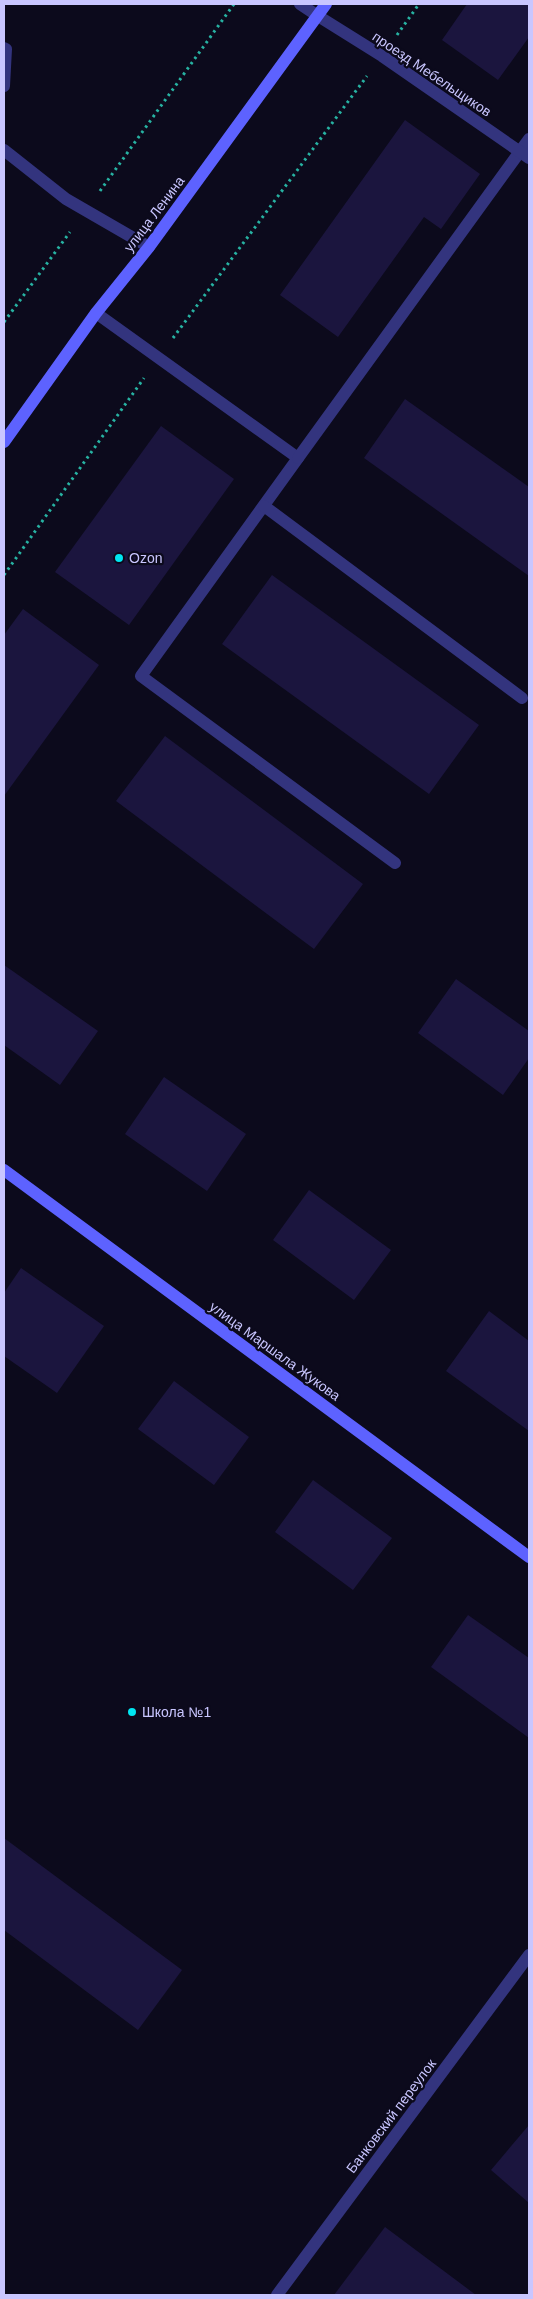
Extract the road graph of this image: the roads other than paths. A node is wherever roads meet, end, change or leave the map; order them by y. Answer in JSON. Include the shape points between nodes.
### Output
{"nodes":[{"id":1,"x":300,"y":4,"type":"edge"},
{"id":2,"x":326,"y":4,"type":"edge"},
{"id":3,"x":318,"y":16,"type":"junction"},
{"id":4,"x":4,"y":48,"type":"edge"},
{"id":5,"x":4,"y":86,"type":"edge"},
{"id":6,"x":529,"y":139,"type":"edge"},
{"id":7,"x":4,"y":150,"type":"edge"},
{"id":8,"x":525,"y":155,"type":"edge"},
{"id":9,"x":149,"y":247,"type":"junction"},
{"id":10,"x":96,"y":313,"type":"junction"},
{"id":11,"x":4,"y":442,"type":"edge"},
{"id":12,"x":298,"y":458,"type":"junction"},
{"id":13,"x":264,"y":506,"type":"junction"},
{"id":14,"x":522,"y":698,"type":"dead end"},
{"id":15,"x":395,"y":863,"type":"dead end"},
{"id":16,"x":4,"y":1170,"type":"edge"},
{"id":17,"x":529,"y":1557,"type":"edge"},
{"id":18,"x":529,"y":1955,"type":"edge"},
{"id":19,"x":277,"y":2295,"type":"edge"}],
"edges":[{"from":1,"to":3,"type":"street","name":"проезд Мебельщиков"},
{"from":2,"to":3,"type":"street","name":"улица Ленина"},
{"from":3,"to":8,"type":"street","name":"проезд Мебельщиков"},
{"from":3,"to":9,"type":"street","name":"улица Ленина"},
{"from":4,"to":5,"type":"street"},
{"from":6,"to":8,"type":"street"},
{"from":7,"to":9,"type":"street","via":[[66,199]]},
{"from":8,"to":12,"type":"street"},
{"from":9,"to":10,"type":"street","name":"улица Ленина"},
{"from":10,"to":11,"type":"street","name":"улица Ленина"},
{"from":10,"to":12,"type":"street"},
{"from":12,"to":13,"type":"street"},
{"from":13,"to":14,"type":"street"},
{"from":13,"to":15,"type":"street","via":[[141,676]]},
{"from":16,"to":17,"type":"street","name":"улица Маршала Жукова"},
{"from":18,"to":19,"type":"street","name":"Банковский переулок"}]}
